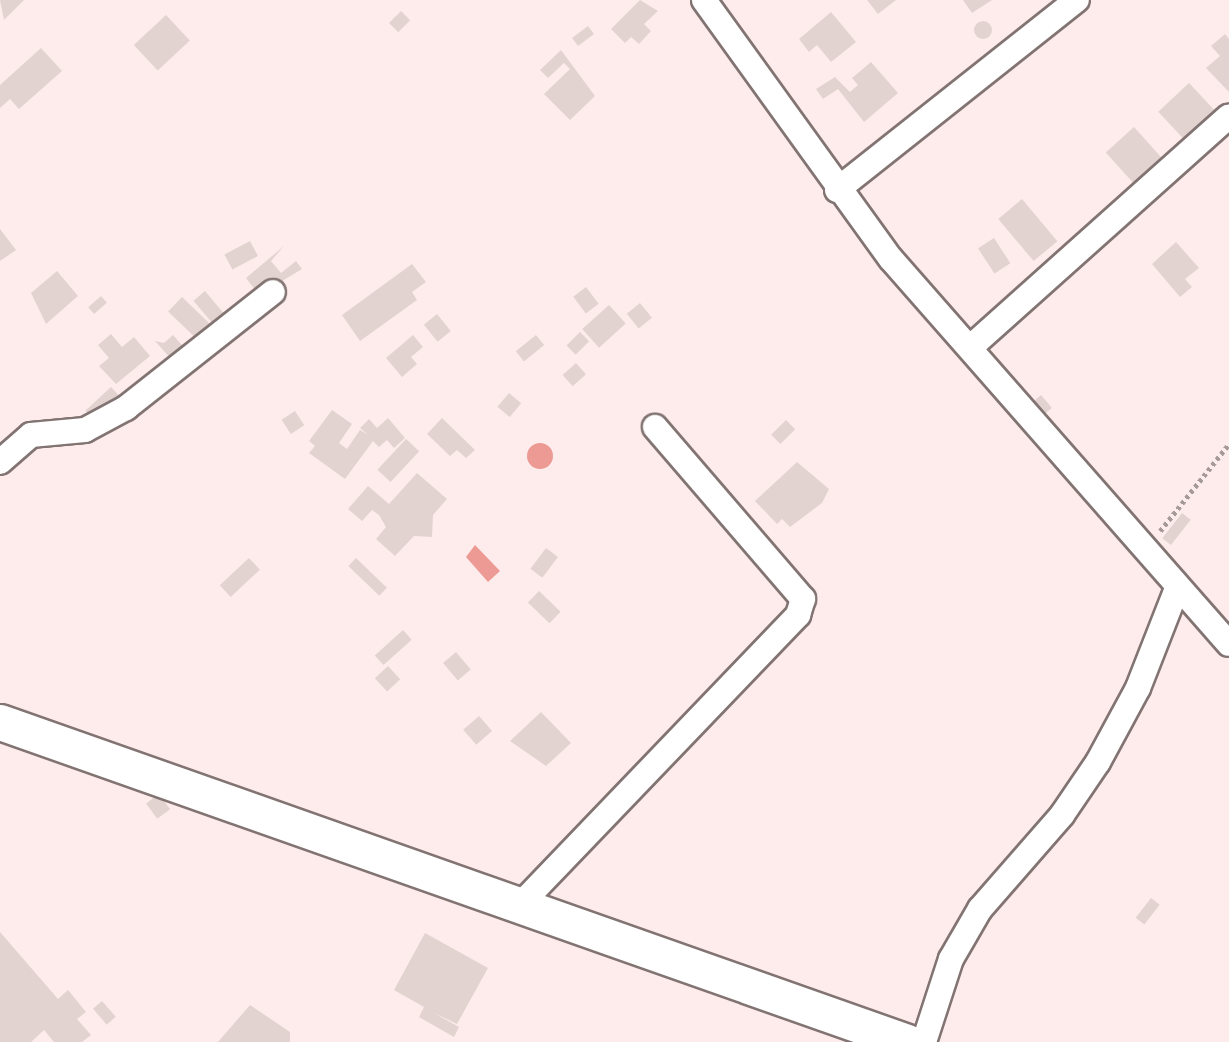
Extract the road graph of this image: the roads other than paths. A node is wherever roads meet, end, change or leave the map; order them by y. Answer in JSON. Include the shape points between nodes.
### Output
{"nodes":[{"id":1,"x":704,"y":0,"type":"edge"},
{"id":2,"x":1077,"y":0,"type":"edge"},
{"id":3,"x":1229,"y":116,"type":"edge"},
{"id":4,"x":836,"y":190,"type":"junction"},
{"id":5,"x":273,"y":292,"type":"dead end"},
{"id":6,"x":973,"y":345,"type":"junction"},
{"id":7,"x":655,"y":427,"type":"dead end"},
{"id":8,"x":0,"y":462,"type":"edge"},
{"id":9,"x":1176,"y":591,"type":"junction"},
{"id":10,"x":1229,"y":644,"type":"edge"},
{"id":11,"x":0,"y":722,"type":"edge"},
{"id":12,"x":518,"y":907,"type":"junction"},
{"id":13,"x":907,"y":1042,"type":"edge"},
{"id":14,"x":923,"y":1042,"type":"edge"}],
"edges":[{"from":1,"to":4,"type":"street","via":[[786,107]]},
{"from":2,"to":4,"type":"street"},
{"from":3,"to":6,"type":"street"},
{"from":4,"to":6,"type":"street"},
{"from":5,"to":8,"type":"street","via":[[126,408],[85,430],[31,435]]},
{"from":6,"to":9,"type":"street","via":[[1050,446]]},
{"from":7,"to":12,"type":"street","via":[[803,599],[798,615]]},
{"from":9,"to":10,"type":"street"},
{"from":9,"to":14,"type":"street","via":[[1138,688],[1098,762],[1062,815],[980,909],[951,959]]},
{"from":11,"to":12,"type":"main road"},
{"from":12,"to":13,"type":"main road"}]}
